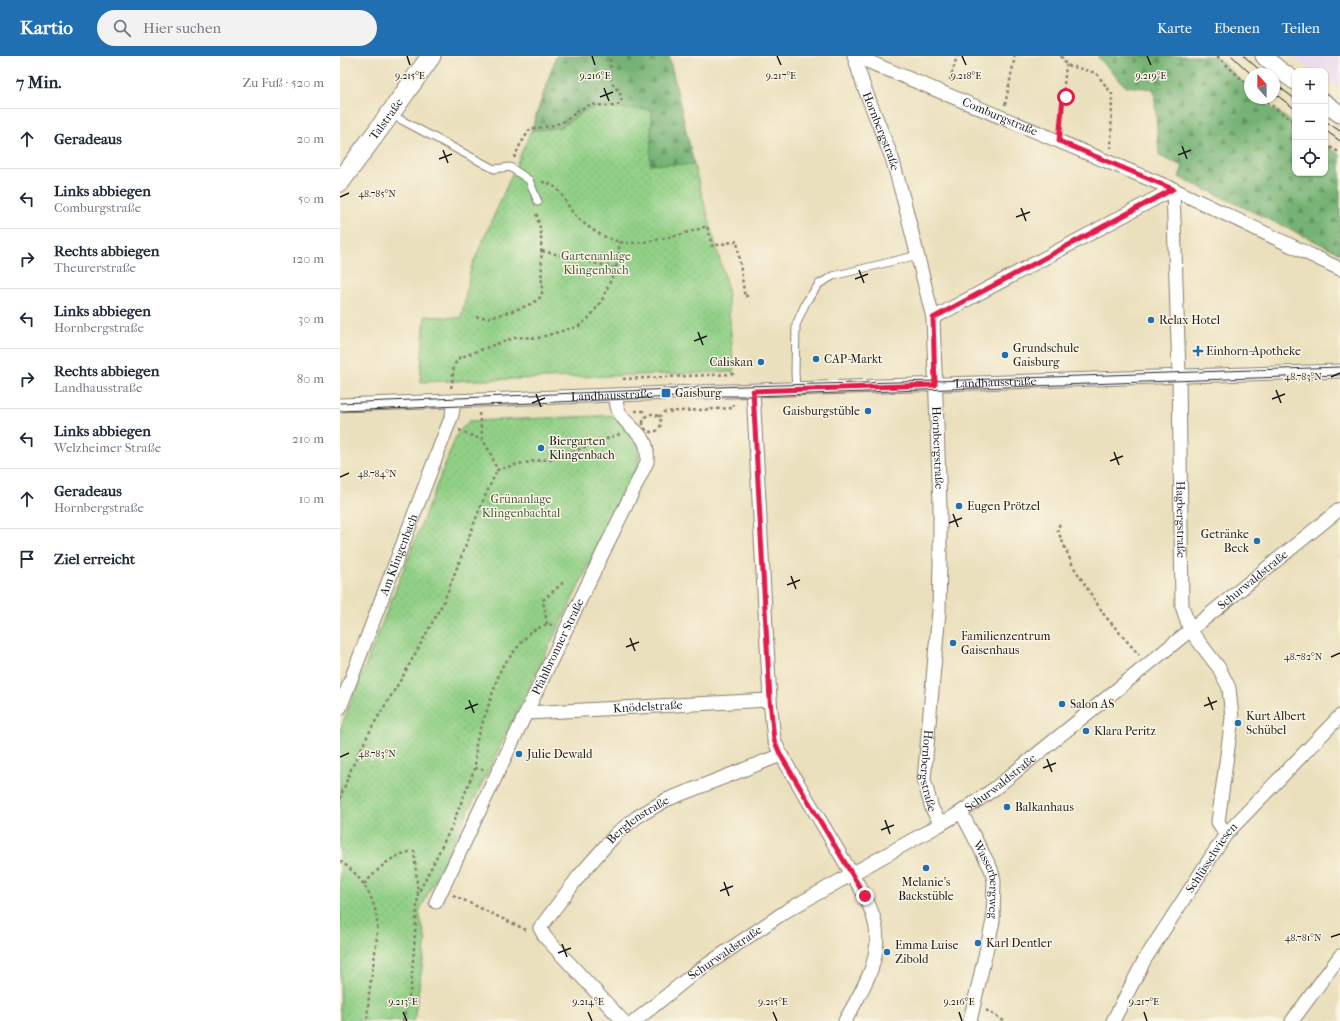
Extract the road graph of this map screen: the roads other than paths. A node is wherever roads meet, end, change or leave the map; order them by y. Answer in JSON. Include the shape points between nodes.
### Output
{"nodes":[{"id":1,"x":431,"y":56,"type":"edge"},
{"id":2,"x":855,"y":56,"type":"edge"},
{"id":3,"x":1264,"y":56,"type":"edge"},
{"id":4,"x":1292,"y":79,"type":"edge"},
{"id":5,"x":1326,"y":104,"type":"edge"},
{"id":6,"x":390,"y":114,"type":"junction"},
{"id":7,"x":1340,"y":114,"type":"edge"},
{"id":8,"x":341,"y":177,"type":"edge"},
{"id":9,"x":1173,"y":189,"type":"junction"},
{"id":10,"x":538,"y":202,"type":"road end"},
{"id":11,"x":918,"y":255,"type":"junction"},
{"id":12,"x":1340,"y":269,"type":"edge"},
{"id":13,"x":933,"y":318,"type":"junction"},
{"id":14,"x":1340,"y":371,"type":"edge"},
{"id":15,"x":1179,"y":376,"type":"junction"},
{"id":16,"x":935,"y":385,"type":"junction"},
{"id":17,"x":796,"y":389,"type":"junction"},
{"id":18,"x":748,"y":391,"type":"junction"},
{"id":19,"x":616,"y":395,"type":"junction"},
{"id":20,"x":451,"y":401,"type":"junction"},
{"id":21,"x":340,"y":405,"type":"edge"},
{"id":22,"x":1340,"y":509,"type":"edge"},
{"id":23,"x":1190,"y":630,"type":"junction"},
{"id":24,"x":770,"y":700,"type":"junction"},
{"id":25,"x":340,"y":708,"type":"edge"},
{"id":26,"x":527,"y":714,"type":"junction"},
{"id":27,"x":1340,"y":716,"type":"edge"},
{"id":28,"x":781,"y":756,"type":"junction"},
{"id":29,"x":962,"y":812,"type":"junction"},
{"id":30,"x":941,"y":824,"type":"junction"},
{"id":31,"x":1226,"y":834,"type":"junction"},
{"id":32,"x":852,"y":875,"type":"junction"},
{"id":33,"x":436,"y":902,"type":"dead end"},
{"id":34,"x":1340,"y":956,"type":"edge"},
{"id":35,"x":623,"y":1021,"type":"edge"},
{"id":36,"x":635,"y":1021,"type":"edge"},
{"id":37,"x":845,"y":1021,"type":"edge"},
{"id":38,"x":970,"y":1021,"type":"edge"},
{"id":39,"x":1113,"y":1021,"type":"edge"},
{"id":40,"x":1292,"y":1021,"type":"edge"}],
"edges":[{"from":1,"to":6,"type":"main road","name":"Talstraße"},
{"from":2,"to":9,"type":"street","name":"Comburgstraße"},
{"from":2,"to":11,"type":"street","name":"Hornbergstraße","via":[[864,87],[892,158]]},
{"from":3,"to":4,"type":"street"},
{"from":5,"to":7,"type":"street"},
{"from":6,"to":8,"type":"main road","name":"Talstraße"},
{"from":6,"to":10,"type":"lane","via":[[494,169],[510,167],[529,180]]},
{"from":9,"to":12,"type":"street","name":"Comburgstraße"},
{"from":9,"to":13,"type":"street"},
{"from":9,"to":15,"type":"street","name":"Hagbergstraße"},
{"from":11,"to":13,"type":"street","name":"Hornbergstraße"},
{"from":11,"to":17,"type":"lane","via":[[834,276],[819,284],[806,302],[796,325]]},
{"from":13,"to":16,"type":"street","name":"Hornbergstraße"},
{"from":14,"to":15,"type":"street","name":"Landhausstraße"},
{"from":15,"to":16,"type":"street","name":"Landhausstraße"},
{"from":15,"to":23,"type":"street","name":"Hagbergstraße","via":[[1182,606]]},
{"from":16,"to":17,"type":"street","name":"Landhausstraße"},
{"from":16,"to":30,"type":"street","name":"Hornbergstraße","via":[[940,506],[939,611],[924,780],[932,809]]},
{"from":17,"to":18,"type":"street","name":"Landhausstraße"},
{"from":18,"to":19,"type":"street","name":"Landhausstraße"},
{"from":18,"to":24,"type":"street"},
{"from":19,"to":20,"type":"street","name":"Landhausstraße"},
{"from":19,"to":26,"type":"street","name":"Pfahlbronner Straße","via":[[619,413],[645,442],[647,462]]},
{"from":20,"to":21,"type":"street","name":"Landhausstraße"},
{"from":20,"to":25,"type":"street","name":"Am Klingenbach","via":[[452,415]]},
{"from":22,"to":23,"type":"street","name":"Schurwaldstraße"},
{"from":23,"to":29,"type":"street","name":"Schurwaldstraße","via":[[1038,754]]},
{"from":23,"to":31,"type":"street","name":"Hagbergstraße","via":[[1219,668],[1228,688],[1232,718],[1218,822]]},
{"from":24,"to":26,"type":"street","name":"Knödelstraße"},
{"from":24,"to":28,"type":"street","via":[[774,740]]},
{"from":26,"to":33,"type":"street","name":"Pfahlbronner Straße"},
{"from":27,"to":31,"type":"street","name":"Schlüsselwiesen"},
{"from":28,"to":32,"type":"street"},
{"from":28,"to":35,"type":"street","name":"Berglenstraße","via":[[666,800],[637,817],[617,833],[579,876],[542,933]]},
{"from":29,"to":30,"type":"street","name":"Schurwaldstraße"},
{"from":29,"to":38,"type":"street","name":"Wasserbergweg","via":[[994,880],[993,921]]},
{"from":30,"to":32,"type":"street","name":"Schurwaldstraße"},
{"from":31,"to":39,"type":"street","name":"Schlüsselwiesen","via":[[1145,959]]},
{"from":32,"to":36,"type":"street","name":"Schurwaldstraße","via":[[786,911],[692,975]]},
{"from":32,"to":37,"type":"street","via":[[868,902],[875,920],[878,939],[874,961],[864,986]]},
{"from":34,"to":40,"type":"street"}]}
